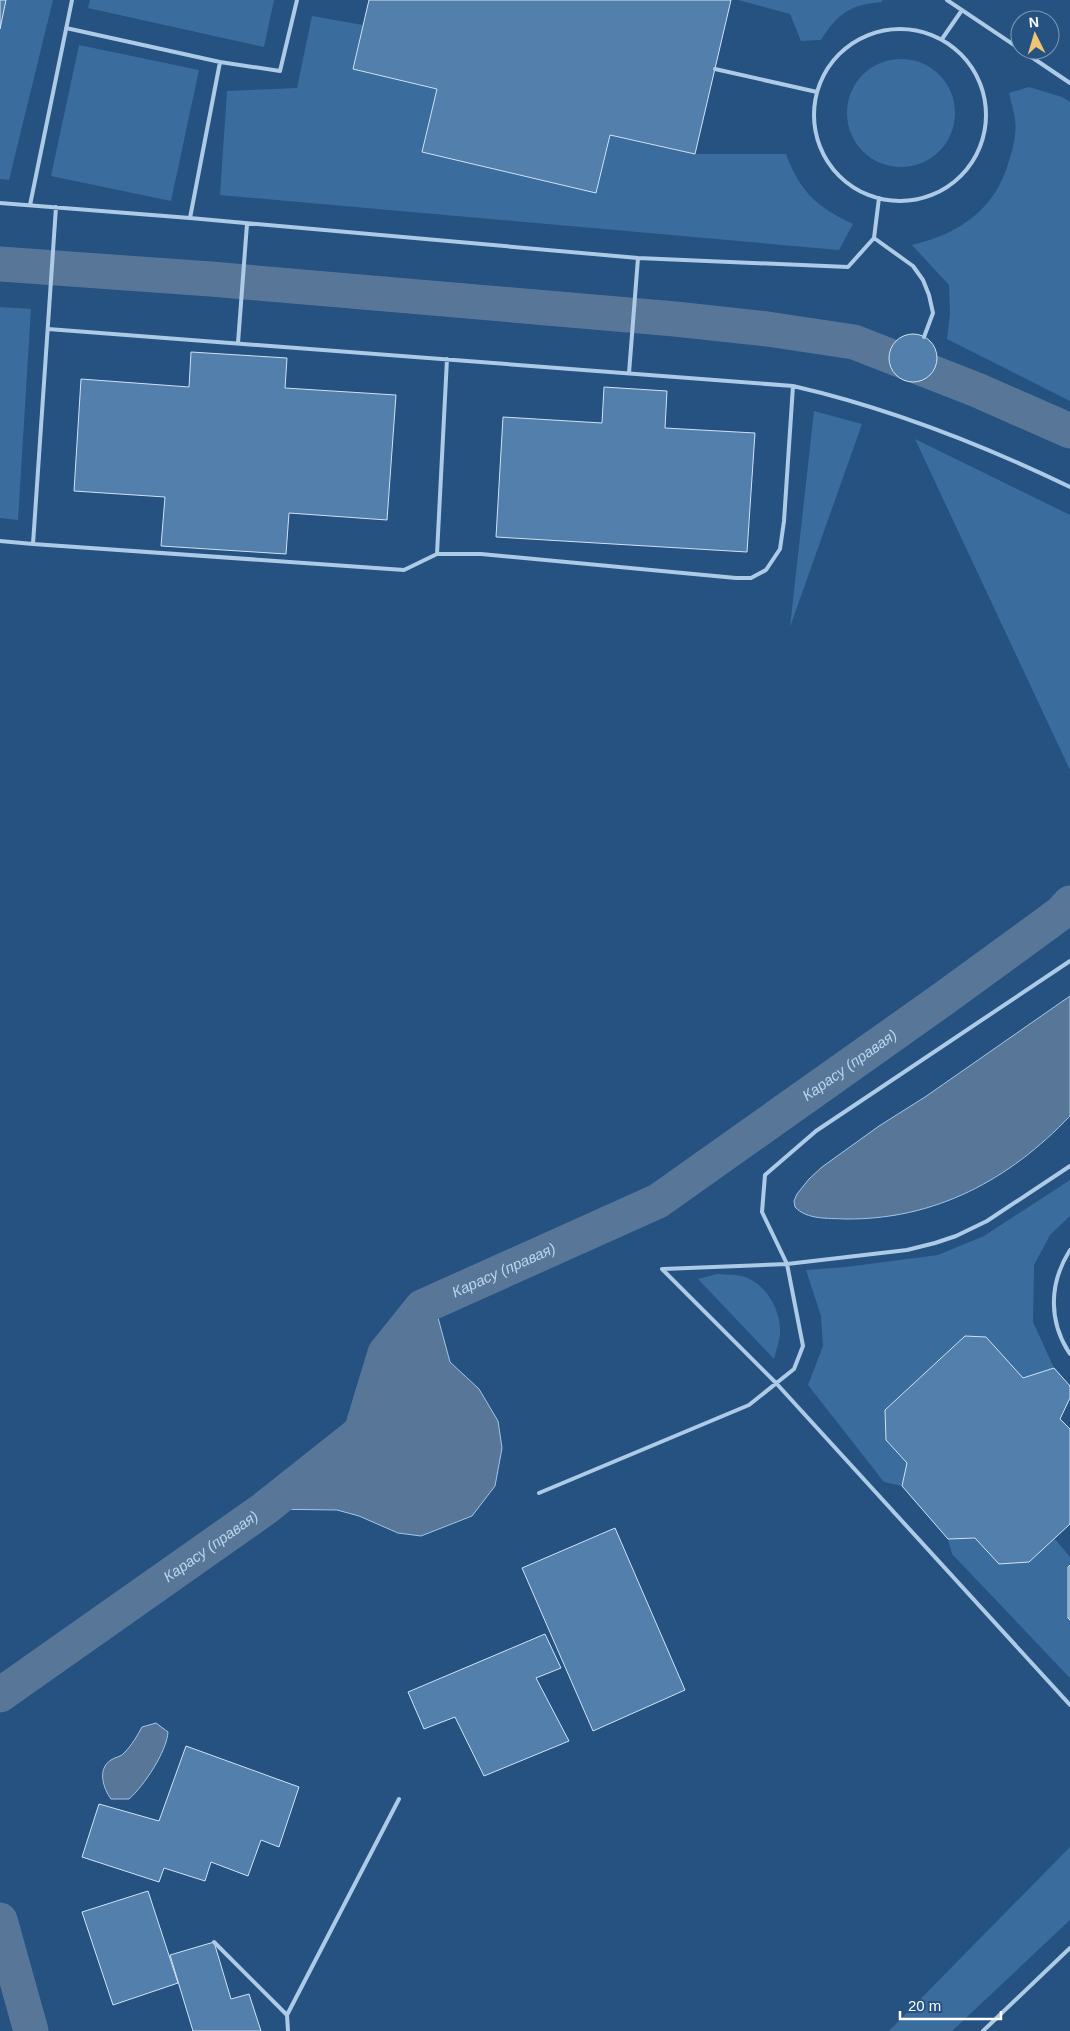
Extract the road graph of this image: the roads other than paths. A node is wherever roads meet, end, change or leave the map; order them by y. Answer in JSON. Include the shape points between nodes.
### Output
{"nodes":[{"id":1,"x":72,"y":0,"type":"edge"},
{"id":2,"x":297,"y":0,"type":"edge"},
{"id":3,"x":947,"y":0,"type":"edge"},
{"id":4,"x":962,"y":10,"type":"junction"},
{"id":5,"x":66,"y":28,"type":"junction"},
{"id":6,"x":942,"y":39,"type":"junction"},
{"id":7,"x":1010,"y":43,"type":"edge"},
{"id":8,"x":1035,"y":60,"type":"edge"},
{"id":9,"x":220,"y":62,"type":"junction"},
{"id":10,"x":715,"y":69,"type":"dead end"},
{"id":11,"x":1070,"y":83,"type":"edge"},
{"id":12,"x":817,"y":92,"type":"junction"},
{"id":13,"x":878,"y":198,"type":"junction"},
{"id":14,"x":0,"y":203,"type":"edge"},
{"id":15,"x":30,"y":205,"type":"junction"},
{"id":16,"x":56,"y":207,"type":"junction"},
{"id":17,"x":190,"y":218,"type":"junction"},
{"id":18,"x":247,"y":224,"type":"junction"},
{"id":19,"x":874,"y":238,"type":"junction"},
{"id":20,"x":638,"y":258,"type":"junction"},
{"id":21,"x":48,"y":329,"type":"junction"},
{"id":22,"x":924,"y":337,"type":"dead end"},
{"id":23,"x":238,"y":343,"type":"junction"},
{"id":24,"x":446,"y":359,"type":"junction"},
{"id":25,"x":630,"y":373,"type":"junction"},
{"id":26,"x":793,"y":386,"type":"junction"},
{"id":27,"x":1070,"y":487,"type":"edge"},
{"id":28,"x":0,"y":541,"type":"edge"},
{"id":29,"x":33,"y":544,"type":"junction"},
{"id":30,"x":437,"y":554,"type":"junction"},
{"id":31,"x":1070,"y":961,"type":"edge"},
{"id":32,"x":1070,"y":1166,"type":"edge"},
{"id":33,"x":1070,"y":1250,"type":"edge"},
{"id":34,"x":787,"y":1264,"type":"junction"},
{"id":35,"x":1070,"y":1354,"type":"edge"},
{"id":36,"x":776,"y":1383,"type":"junction"},
{"id":37,"x":539,"y":1493,"type":"dead end"},
{"id":38,"x":1070,"y":1705,"type":"edge"},
{"id":39,"x":399,"y":1799,"type":"dead end"},
{"id":40,"x":214,"y":1942,"type":"dead end"},
{"id":41,"x":1070,"y":1948,"type":"edge"},
{"id":42,"x":286,"y":2015,"type":"junction"},
{"id":43,"x":288,"y":2031,"type":"edge"},
{"id":44,"x":983,"y":2031,"type":"edge"}],
"edges":[{"from":1,"to":5,"type":"lane"},
{"from":2,"to":9,"type":"lane","via":[[280,71]]},
{"from":3,"to":4,"type":"lane"},
{"from":4,"to":6,"type":"lane"},
{"from":4,"to":7,"type":"lane"},
{"from":5,"to":9,"type":"lane"},
{"from":5,"to":15,"type":"lane"},
{"from":6,"to":12,"type":"lane","via":[[918,31],[892,30],[867,36],[845,50],[828,69]]},
{"from":6,"to":13,"type":"lane","via":[[964,56],[979,79],[986,106],[985,134],[975,159],[957,180],[933,195],[906,201]]},
{"from":8,"to":11,"type":"lane"},
{"from":9,"to":17,"type":"lane"},
{"from":10,"to":12,"type":"lane"},
{"from":12,"to":13,"type":"lane","via":[[814,115],[817,137],[826,158],[857,190]]},
{"from":13,"to":19,"type":"lane"},
{"from":14,"to":15,"type":"lane"},
{"from":15,"to":16,"type":"lane"},
{"from":16,"to":17,"type":"lane"},
{"from":16,"to":21,"type":"lane"},
{"from":17,"to":18,"type":"lane"},
{"from":18,"to":20,"type":"lane"},
{"from":18,"to":23,"type":"lane"},
{"from":19,"to":20,"type":"lane","via":[[848,267]]},
{"from":19,"to":22,"type":"lane","via":[[914,266],[923,280],[933,313]]},
{"from":20,"to":25,"type":"lane"},
{"from":21,"to":23,"type":"lane"},
{"from":21,"to":29,"type":"lane"},
{"from":23,"to":24,"type":"lane"},
{"from":24,"to":25,"type":"lane"},
{"from":24,"to":30,"type":"lane"},
{"from":25,"to":26,"type":"lane"},
{"from":26,"to":27,"type":"lane","via":[[842,397],[939,430]]},
{"from":26,"to":30,"type":"lane","via":[[780,549],[766,570],[751,578],[481,554]]},
{"from":28,"to":29,"type":"lane"},
{"from":29,"to":30,"type":"lane","via":[[404,570]]},
{"from":31,"to":34,"type":"lane","via":[[816,1131],[765,1175],[762,1212]]},
{"from":32,"to":34,"type":"lane","via":[[1017,1203],[956,1236],[906,1250]]},
{"from":33,"to":35,"type":"lane","via":[[1058,1276],[1053,1304],[1058,1333]]},
{"from":34,"to":36,"type":"lane","via":[[803,1346],[794,1369]]},
{"from":34,"to":36,"type":"lane","via":[[662,1269]]},
{"from":36,"to":37,"type":"lane","via":[[749,1405]]},
{"from":36,"to":38,"type":"lane"},
{"from":39,"to":42,"type":"lane"},
{"from":40,"to":42,"type":"lane"},
{"from":41,"to":44,"type":"lane"},
{"from":42,"to":43,"type":"lane"}]}
